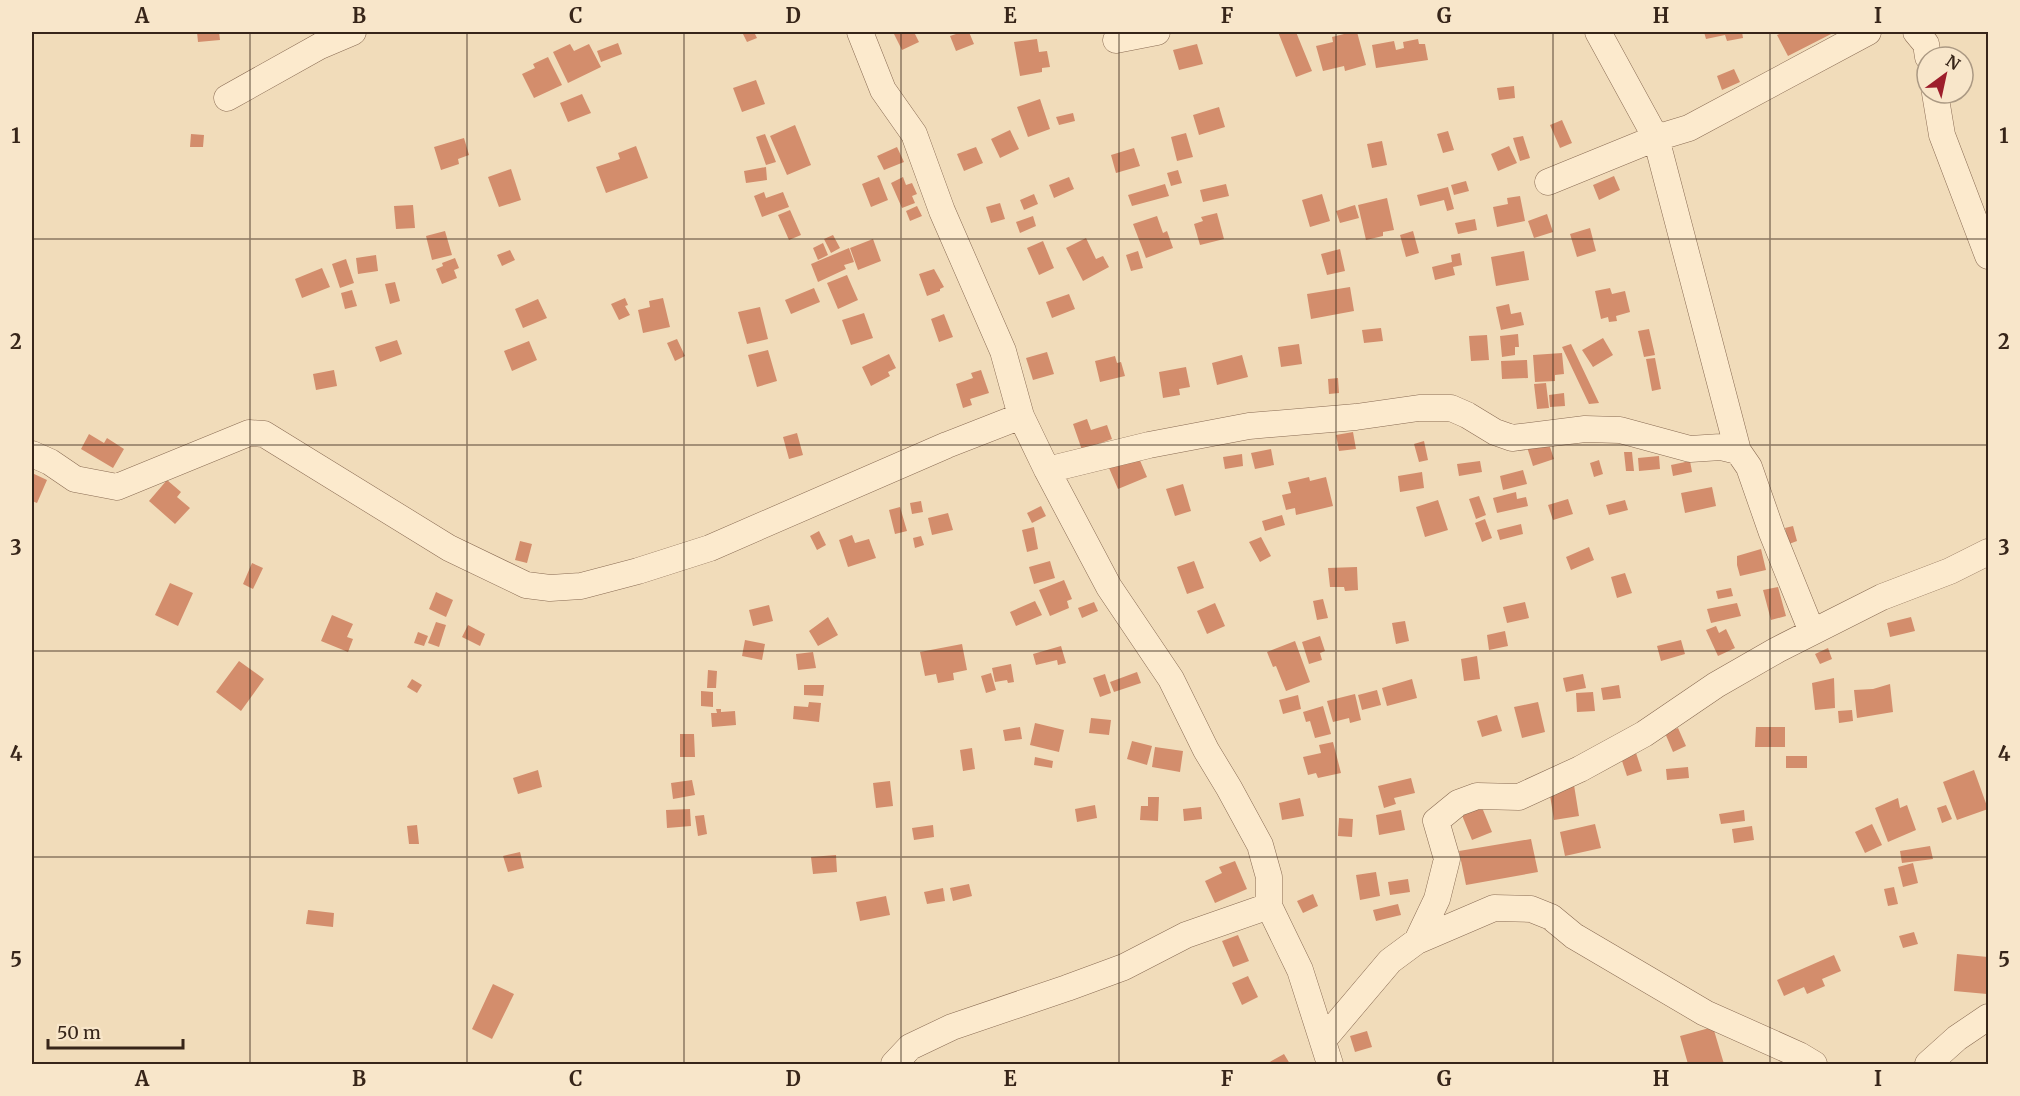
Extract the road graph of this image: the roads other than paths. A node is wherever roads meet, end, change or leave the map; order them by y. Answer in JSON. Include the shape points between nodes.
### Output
{"nodes":[{"id":1,"x":353,"y":32,"type":"edge"},
{"id":2,"x":860,"y":32,"type":"edge"},
{"id":3,"x":1157,"y":32,"type":"edge"},
{"id":4,"x":1598,"y":32,"type":"edge"},
{"id":5,"x":1868,"y":32,"type":"edge"},
{"id":6,"x":1916,"y":32,"type":"edge"},
{"id":7,"x":1116,"y":40,"type":"dead end"},
{"id":8,"x":1926,"y":45,"type":"edge"},
{"id":9,"x":227,"y":98,"type":"dead end"},
{"id":10,"x":1937,"y":105,"type":"edge"},
{"id":11,"x":1656,"y":138,"type":"junction"},
{"id":12,"x":1548,"y":182,"type":"dead end"},
{"id":13,"x":1989,"y":256,"type":"edge"},
{"id":14,"x":1021,"y":416,"type":"junction"},
{"id":15,"x":1738,"y":451,"type":"junction"},
{"id":16,"x":32,"y":454,"type":"edge"},
{"id":17,"x":1047,"y":470,"type":"junction"},
{"id":18,"x":1989,"y":552,"type":"edge"},
{"id":19,"x":1812,"y":632,"type":"junction"},
{"id":20,"x":1269,"y":906,"type":"junction"},
{"id":21,"x":1417,"y":941,"type":"junction"},
{"id":22,"x":1989,"y":1017,"type":"edge"},
{"id":23,"x":1324,"y":1039,"type":"junction"},
{"id":24,"x":894,"y":1065,"type":"edge"},
{"id":25,"x":1330,"y":1065,"type":"edge"},
{"id":26,"x":1814,"y":1065,"type":"edge"},
{"id":27,"x":1928,"y":1065,"type":"edge"}],
"edges":[{"from":1,"to":9,"type":"street"},
{"from":2,"to":14,"type":"street","via":[[883,90],[914,134],[942,211],[1003,351]]},
{"from":3,"to":7,"type":"street"},
{"from":4,"to":11,"type":"street"},
{"from":5,"to":11,"type":"street","via":[[1699,122]]},
{"from":6,"to":8,"type":"street"},
{"from":10,"to":13,"type":"street","via":[[1942,135]]},
{"from":11,"to":12,"type":"street"},
{"from":11,"to":15,"type":"street"},
{"from":14,"to":16,"type":"street","via":[[710,548],[581,586],[550,588],[526,585],[449,548],[264,434],[249,433],[117,487],[75,479]]},
{"from":14,"to":17,"type":"street"},
{"from":15,"to":17,"type":"street","via":[[1721,447],[1690,449],[1620,430],[1585,429],[1512,438],[1451,408],[1419,408],[1249,426]]},
{"from":15,"to":19,"type":"street","via":[[1749,467]]},
{"from":17,"to":20,"type":"street","via":[[1109,587],[1171,679],[1260,845],[1269,877]]},
{"from":18,"to":19,"type":"street","via":[[1882,597]]},
{"from":19,"to":21,"type":"street","via":[[1746,667],[1644,734],[1580,769],[1519,797],[1477,796],[1458,803],[1436,821],[1447,859],[1437,899]]},
{"from":20,"to":23,"type":"street","via":[[1300,970]]},
{"from":20,"to":24,"type":"street","via":[[1186,935],[1124,967],[952,1027],[910,1047]]},
{"from":21,"to":23,"type":"street","via":[[1390,961]]},
{"from":21,"to":26,"type":"street","via":[[1494,908],[1532,909],[1705,1013]]},
{"from":22,"to":27,"type":"street","via":[[1957,1038]]},
{"from":23,"to":25,"type":"street"}]}
